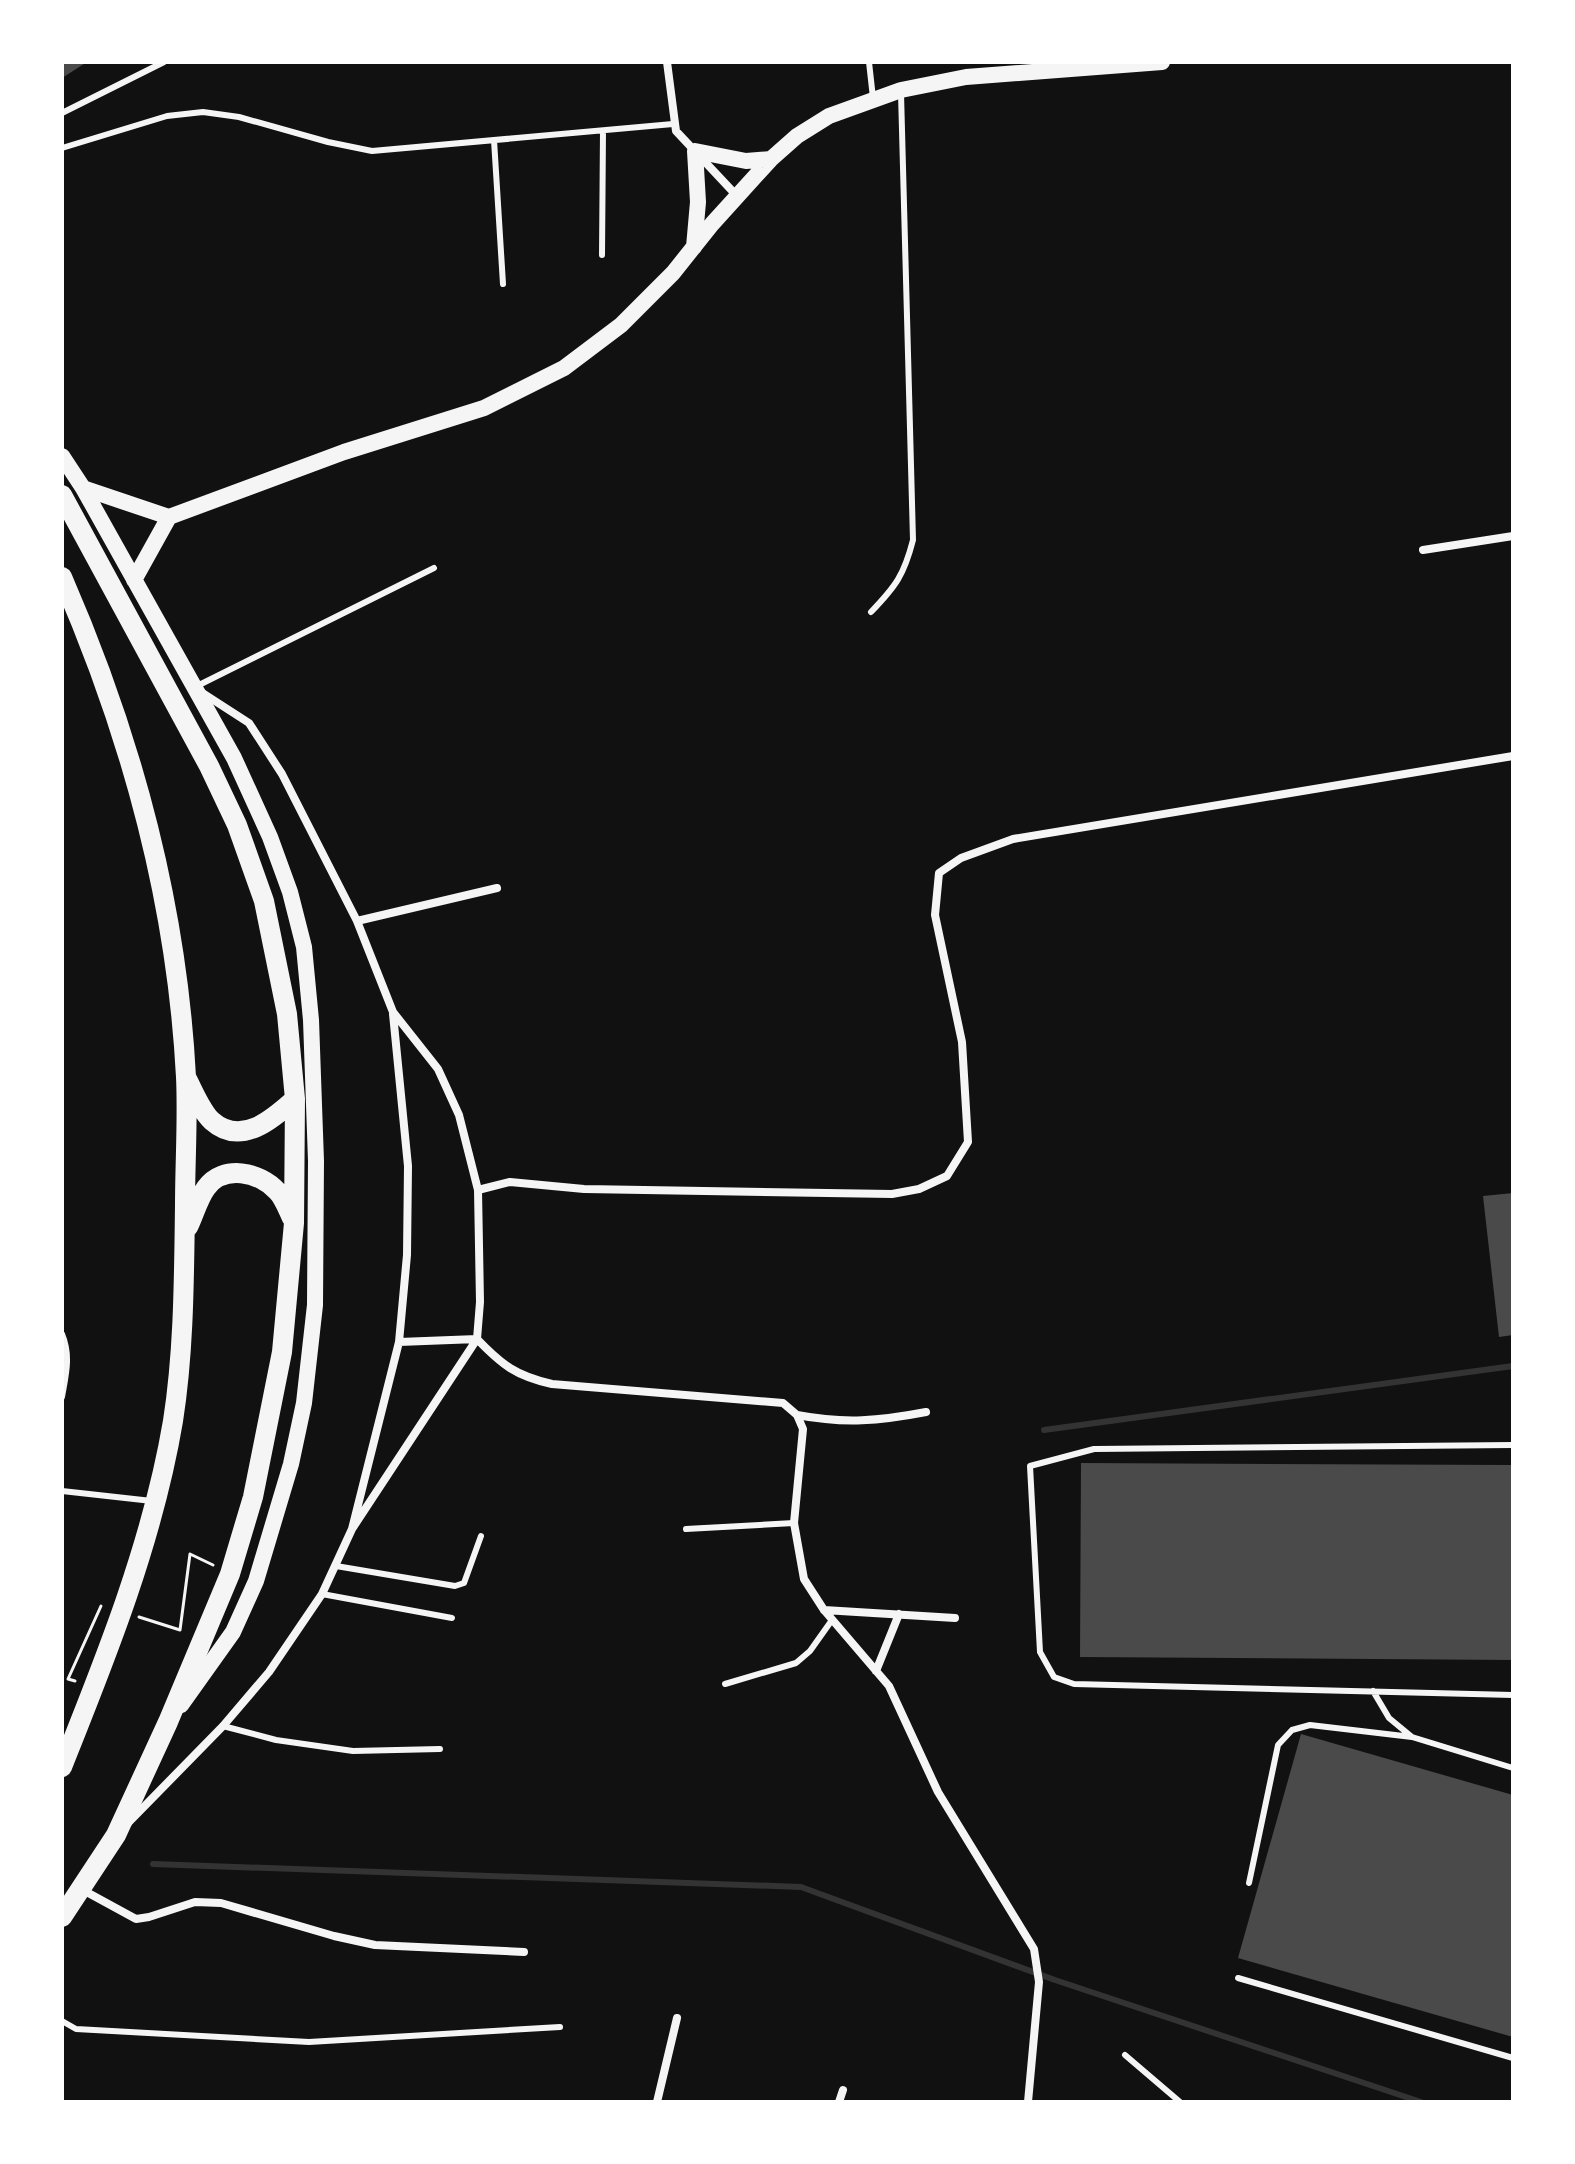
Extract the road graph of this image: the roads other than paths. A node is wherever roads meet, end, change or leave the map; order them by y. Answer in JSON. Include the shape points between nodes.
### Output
{"nodes":[{"id":1,"x":164,"y":62,"type":"edge"},
{"id":2,"x":667,"y":62,"type":"edge"},
{"id":3,"x":869,"y":62,"type":"edge"},
{"id":4,"x":1162,"y":62,"type":"edge"},
{"id":5,"x":989,"y":69,"type":"edge"},
{"id":6,"x":901,"y":90,"type":"junction"},
{"id":7,"x":873,"y":99,"type":"junction"},
{"id":8,"x":62,"y":113,"type":"edge"},
{"id":9,"x":673,"y":124,"type":"junction"},
{"id":10,"x":603,"y":131,"type":"junction"},
{"id":11,"x":494,"y":140,"type":"junction"},
{"id":12,"x":62,"y":148,"type":"edge"},
{"id":13,"x":695,"y":151,"type":"junction"},
{"id":14,"x":771,"y":159,"type":"junction"},
{"id":15,"x":737,"y":196,"type":"junction"},
{"id":16,"x":694,"y":247,"type":"junction"},
{"id":17,"x":602,"y":255,"type":"dead end"},
{"id":18,"x":503,"y":284,"type":"dead end"},
{"id":19,"x":62,"y":456,"type":"edge"},
{"id":20,"x":83,"y":488,"type":"junction"},
{"id":21,"x":62,"y":495,"type":"edge"},
{"id":22,"x":169,"y":517,"type":"junction"},
{"id":23,"x":1513,"y":536,"type":"edge"},
{"id":24,"x":1423,"y":550,"type":"dead end"},
{"id":25,"x":434,"y":568,"type":"dead end"},
{"id":26,"x":62,"y":577,"type":"edge"},
{"id":27,"x":134,"y":580,"type":"junction"},
{"id":28,"x":871,"y":612,"type":"dead end"},
{"id":29,"x":193,"y":687,"type":"junction"},
{"id":30,"x":1513,"y":756,"type":"edge"},
{"id":31,"x":497,"y":888,"type":"dead end"},
{"id":32,"x":357,"y":921,"type":"junction"},
{"id":33,"x":393,"y":1012,"type":"junction"},
{"id":34,"x":186,"y":1077,"type":"junction"},
{"id":35,"x":295,"y":1099,"type":"junction"},
{"id":36,"x":478,"y":1190,"type":"junction"},
{"id":37,"x":294,"y":1223,"type":"junction"},
{"id":38,"x":185,"y":1235,"type":"junction"},
{"id":39,"x":62,"y":1334,"type":"edge"},
{"id":40,"x":477,"y":1339,"type":"junction"},
{"id":41,"x":399,"y":1342,"type":"junction"},
{"id":42,"x":62,"y":1397,"type":"edge"},
{"id":43,"x":926,"y":1412,"type":"dead end"},
{"id":44,"x":797,"y":1415,"type":"junction"},
{"id":45,"x":1513,"y":1445,"type":"edge"},
{"id":46,"x":62,"y":1491,"type":"edge"},
{"id":47,"x":155,"y":1502,"type":"junction"},
{"id":48,"x":794,"y":1523,"type":"junction"},
{"id":49,"x":352,"y":1529,"type":"junction"},
{"id":50,"x":686,"y":1529,"type":"dead end"},
{"id":51,"x":481,"y":1536,"type":"dead end"},
{"id":52,"x":336,"y":1566,"type":"junction"},
{"id":53,"x":322,"y":1594,"type":"junction"},
{"id":54,"x":824,"y":1610,"type":"junction"},
{"id":55,"x":899,"y":1614,"type":"junction"},
{"id":56,"x":452,"y":1618,"type":"dead end"},
{"id":57,"x":955,"y":1618,"type":"dead end"},
{"id":58,"x":832,"y":1620,"type":"junction"},
{"id":59,"x":876,"y":1671,"type":"junction"},
{"id":60,"x":725,"y":1684,"type":"dead end"},
{"id":61,"x":1373,"y":1691,"type":"junction"},
{"id":62,"x":1513,"y":1695,"type":"edge"},
{"id":63,"x":168,"y":1722,"type":"junction"},
{"id":64,"x":223,"y":1726,"type":"junction"},
{"id":65,"x":1412,"y":1737,"type":"junction"},
{"id":66,"x":440,"y":1749,"type":"dead end"},
{"id":67,"x":62,"y":1767,"type":"edge"},
{"id":68,"x":1513,"y":1768,"type":"edge"},
{"id":69,"x":116,"y":1835,"type":"junction"},
{"id":70,"x":1249,"y":1883,"type":"dead end"},
{"id":71,"x":80,"y":1889,"type":"junction"},
{"id":72,"x":62,"y":1917,"type":"edge"},
{"id":73,"x":524,"y":1952,"type":"dead end"},
{"id":74,"x":1238,"y":1978,"type":"dead end"},
{"id":75,"x":677,"y":2018,"type":"dead end"},
{"id":76,"x":62,"y":2021,"type":"edge"},
{"id":77,"x":560,"y":2027,"type":"dead end"},
{"id":78,"x":1125,"y":2055,"type":"dead end"},
{"id":79,"x":1513,"y":2058,"type":"edge"},
{"id":80,"x":843,"y":2090,"type":"dead end"},
{"id":81,"x":657,"y":2102,"type":"edge"},
{"id":82,"x":839,"y":2102,"type":"edge"},
{"id":83,"x":1028,"y":2102,"type":"edge"},
{"id":84,"x":1180,"y":2102,"type":"edge"}],
"edges":[{"from":1,"to":8,"type":"lane"},
{"from":2,"to":9,"type":"street"},
{"from":3,"to":7,"type":"lane"},
{"from":4,"to":5,"type":"main road"},
{"from":5,"to":6,"type":"main road"},
{"from":6,"to":7,"type":"main road"},
{"from":6,"to":28,"type":"lane","via":[[913,540],[897,585]]},
{"from":7,"to":14,"type":"main road","via":[[829,116]]},
{"from":9,"to":10,"type":"lane"},
{"from":9,"to":13,"type":"street"},
{"from":10,"to":11,"type":"lane"},
{"from":10,"to":17,"type":"lane"},
{"from":11,"to":12,"type":"lane","via":[[372,151],[203,112],[167,116]]},
{"from":11,"to":18,"type":"lane"},
{"from":13,"to":14,"type":"main road","via":[[746,161]]},
{"from":13,"to":15,"type":"street"},
{"from":13,"to":16,"type":"main road"},
{"from":14,"to":15,"type":"main road"},
{"from":15,"to":16,"type":"main road"},
{"from":16,"to":22,"type":"main road","via":[[621,325],[550,375],[484,408],[344,452]]},
{"from":19,"to":20,"type":"main road"},
{"from":20,"to":22,"type":"main road"},
{"from":20,"to":27,"type":"main road"},
{"from":21,"to":35,"type":"highway","via":[[237,825],[264,901],[287,1014]]},
{"from":22,"to":27,"type":"main road"},
{"from":23,"to":24,"type":"street"},
{"from":25,"to":29,"type":"lane"},
{"from":26,"to":34,"type":"highway","via":[[98,665],[154,845]]},
{"from":27,"to":29,"type":"main road"},
{"from":29,"to":32,"type":"street","via":[[249,723],[282,774]]},
{"from":29,"to":63,"type":"main road","via":[[234,758],[270,837],[304,947],[316,1161],[315,1305],[301,1418],[256,1581],[233,1632]]},
{"from":30,"to":36,"type":"street","via":[[1013,839],[961,858],[939,873],[935,915],[962,1042],[968,1142],[947,1176],[919,1189],[892,1194],[584,1189],[510,1182]]},
{"from":31,"to":32,"type":"street"},
{"from":32,"to":33,"type":"street"},
{"from":33,"to":36,"type":"street","via":[[438,1069],[459,1115]]},
{"from":33,"to":41,"type":"street","via":[[408,1166]]},
{"from":34,"to":35,"type":"highway","via":[[211,1120],[229,1131],[252,1130]]},
{"from":34,"to":38,"type":"highway"},
{"from":35,"to":37,"type":"highway"},
{"from":36,"to":40,"type":"street"},
{"from":37,"to":38,"type":"highway","via":[[280,1193],[264,1180],[225,1174],[207,1186]]},
{"from":37,"to":63,"type":"highway","via":[[282,1352],[253,1497],[230,1574]]},
{"from":38,"to":47,"type":"highway","via":[[173,1421]]},
{"from":39,"to":42,"type":"lane","via":[[69,1362]]},
{"from":40,"to":41,"type":"street"},
{"from":40,"to":44,"type":"street","via":[[523,1377],[552,1384],[783,1403]]},
{"from":40,"to":49,"type":"street"},
{"from":41,"to":49,"type":"street"},
{"from":43,"to":44,"type":"street","via":[[882,1421]]},
{"from":44,"to":48,"type":"street","via":[[803,1429]]},
{"from":45,"to":61,"type":"lane","via":[[1094,1449],[1030,1466],[1040,1652],[1054,1677],[1074,1684]]},
{"from":46,"to":47,"type":"lane"},
{"from":47,"to":67,"type":"highway","via":[[129,1590]]},
{"from":48,"to":50,"type":"lane"},
{"from":48,"to":54,"type":"street","via":[[804,1579]]},
{"from":49,"to":52,"type":"street"},
{"from":51,"to":52,"type":"lane","via":[[464,1583],[455,1586]]},
{"from":52,"to":53,"type":"street"},
{"from":53,"to":56,"type":"lane"},
{"from":53,"to":64,"type":"street","via":[[269,1672]]},
{"from":54,"to":55,"type":"street"},
{"from":54,"to":58,"type":"street"},
{"from":55,"to":57,"type":"street"},
{"from":55,"to":59,"type":"street"},
{"from":58,"to":59,"type":"street"},
{"from":58,"to":60,"type":"lane","via":[[796,1663]]},
{"from":59,"to":83,"type":"street","via":[[889,1686],[938,1792],[1034,1949],[1039,1982]]},
{"from":61,"to":62,"type":"lane"},
{"from":61,"to":65,"type":"lane","via":[[1389,1718]]},
{"from":63,"to":69,"type":"highway"},
{"from":64,"to":66,"type":"lane","via":[[353,1751]]},
{"from":64,"to":69,"type":"street"},
{"from":65,"to":68,"type":"lane"},
{"from":65,"to":70,"type":"lane","via":[[1310,1725],[1292,1730],[1278,1745]]},
{"from":69,"to":71,"type":"highway"},
{"from":71,"to":72,"type":"highway"},
{"from":71,"to":73,"type":"street","via":[[136,1919],[195,1902],[221,1903],[375,1945]]},
{"from":74,"to":79,"type":"lane"},
{"from":75,"to":81,"type":"street"},
{"from":76,"to":77,"type":"lane","via":[[76,2029],[309,2042]]},
{"from":78,"to":84,"type":"lane"},
{"from":80,"to":82,"type":"street"}]}
